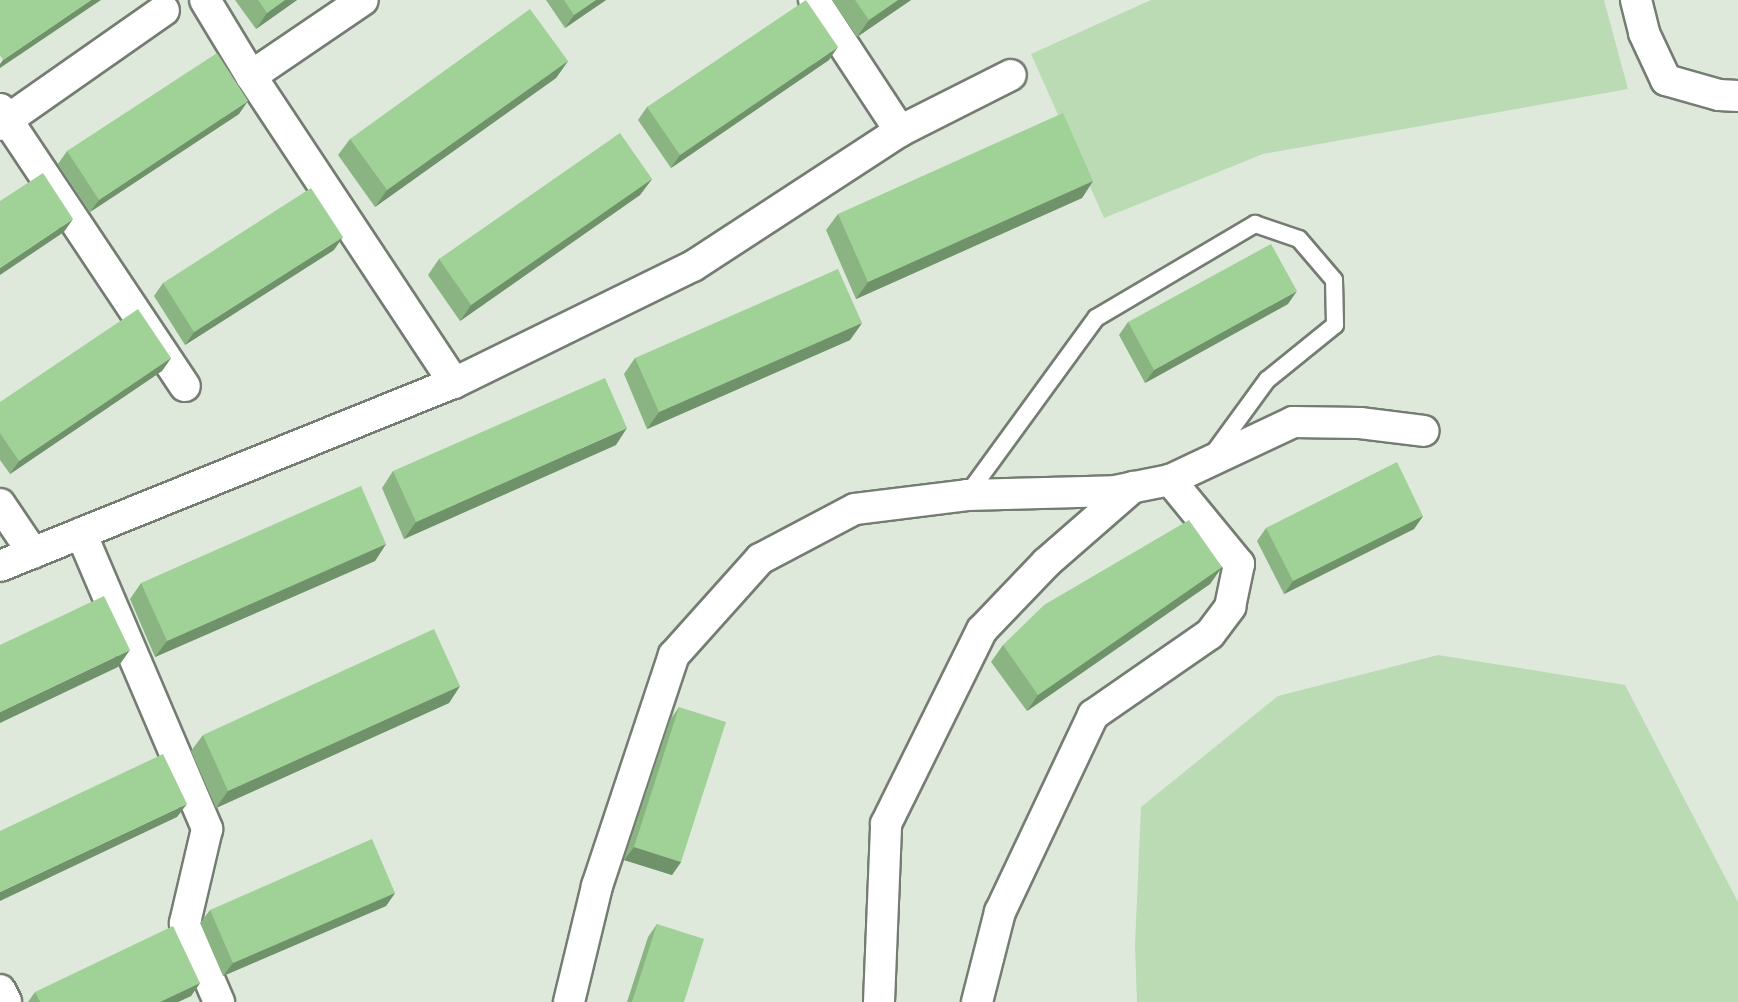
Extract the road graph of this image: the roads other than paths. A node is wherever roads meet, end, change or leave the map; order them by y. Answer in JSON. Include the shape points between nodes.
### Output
{"nodes":[{"id":1,"x":205,"y":0,"type":"edge"},
{"id":2,"x":363,"y":0,"type":"edge"},
{"id":3,"x":814,"y":0,"type":"edge"},
{"id":4,"x":1636,"y":0,"type":"edge"},
{"id":5,"x":164,"y":10,"type":"dead end"},
{"id":6,"x":1011,"y":75,"type":"dead end"},
{"id":7,"x":251,"y":76,"type":"junction"},
{"id":8,"x":1738,"y":96,"type":"edge"},
{"id":9,"x":3,"y":118,"type":"edge"},
{"id":10,"x":900,"y":131,"type":"junction"},
{"id":11,"x":454,"y":383,"type":"junction"},
{"id":12,"x":185,"y":386,"type":"dead end"},
{"id":13,"x":1424,"y":431,"type":"dead end"},
{"id":14,"x":1206,"y":463,"type":"junction"},
{"id":15,"x":1170,"y":480,"type":"junction"},
{"id":16,"x":1133,"y":487,"type":"junction"},
{"id":17,"x":967,"y":495,"type":"junction"},
{"id":18,"x":0,"y":504,"type":"edge"},
{"id":19,"x":82,"y":533,"type":"junction"},
{"id":20,"x":33,"y":553,"type":"junction"},
{"id":21,"x":0,"y":566,"type":"edge"},
{"id":22,"x":0,"y":990,"type":"edge"},
{"id":23,"x":6,"y":1002,"type":"edge"},
{"id":24,"x":219,"y":1002,"type":"edge"},
{"id":25,"x":569,"y":1002,"type":"edge"},
{"id":26,"x":878,"y":1002,"type":"edge"},
{"id":27,"x":976,"y":1002,"type":"edge"}],
"edges":[{"from":1,"to":7,"type":"street"},
{"from":2,"to":7,"type":"street"},
{"from":3,"to":10,"type":"street"},
{"from":4,"to":8,"type":"street","via":[[1644,33],[1666,80]]},
{"from":5,"to":9,"type":"street"},
{"from":6,"to":10,"type":"street"},
{"from":7,"to":11,"type":"street"},
{"from":9,"to":12,"type":"street"},
{"from":10,"to":11,"type":"street","via":[[692,266]]},
{"from":11,"to":19,"type":"street"},
{"from":13,"to":14,"type":"street","via":[[1360,423],[1293,422]]},
{"from":14,"to":15,"type":"street"},
{"from":14,"to":17,"type":"lane","via":[[1267,380],[1335,325],[1334,280],[1299,239],[1255,224],[1096,318]]},
{"from":15,"to":16,"type":"street"},
{"from":15,"to":27,"type":"street","via":[[1238,564],[1230,607],[1210,634],[1093,715],[1000,912]]},
{"from":16,"to":17,"type":"street"},
{"from":16,"to":26,"type":"street","via":[[1046,563],[982,630],[886,824]]},
{"from":17,"to":25,"type":"street","via":[[855,509],[760,559],[674,655],[597,886]]},
{"from":18,"to":20,"type":"street"},
{"from":19,"to":20,"type":"street"},
{"from":19,"to":24,"type":"street","via":[[207,829],[185,923]]},
{"from":20,"to":21,"type":"street"},
{"from":22,"to":23,"type":"street"}]}
